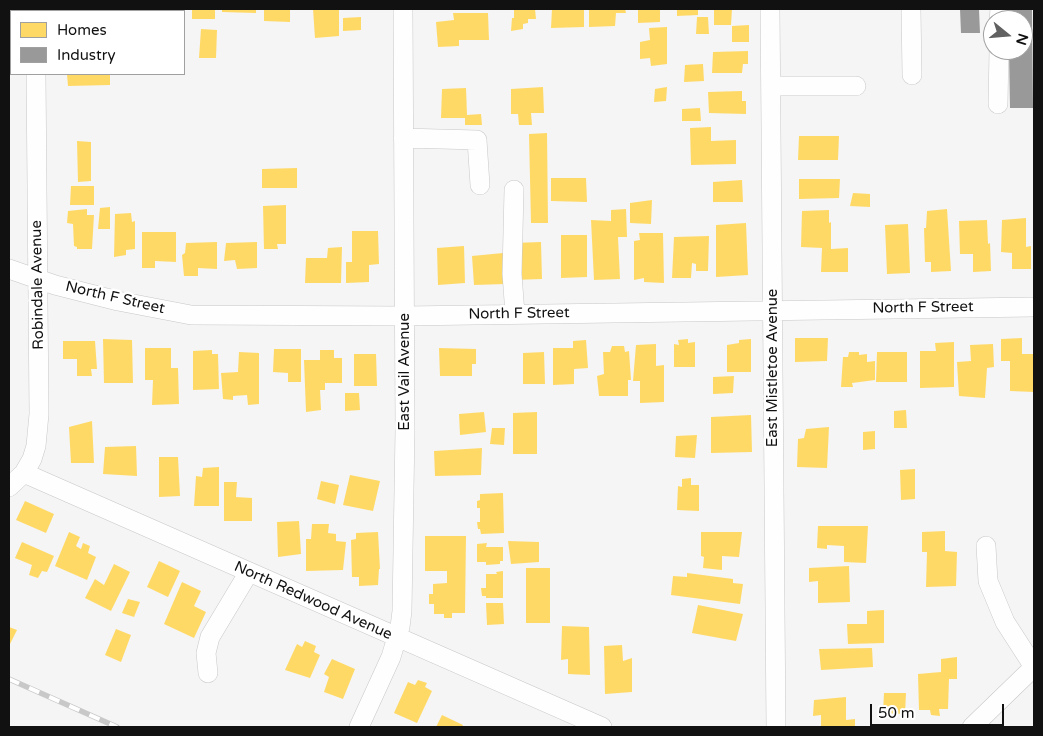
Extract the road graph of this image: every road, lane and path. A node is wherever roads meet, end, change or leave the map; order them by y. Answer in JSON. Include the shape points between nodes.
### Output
{"nodes":[{"id":1,"x":403,"y":9,"type":"edge"},
{"id":2,"x":770,"y":9,"type":"edge"},
{"id":3,"x":911,"y":9,"type":"edge"},
{"id":4,"x":999,"y":60,"type":"edge"},
{"id":5,"x":36,"y":75,"type":"edge"},
{"id":6,"x":912,"y":75,"type":"dead end"},
{"id":7,"x":771,"y":86,"type":"junction"},
{"id":8,"x":856,"y":86,"type":"dead end"},
{"id":9,"x":998,"y":104,"type":"dead end"},
{"id":10,"x":404,"y":138,"type":"junction"},
{"id":11,"x":480,"y":185,"type":"dead end"},
{"id":12,"x":514,"y":190,"type":"dead end"},
{"id":13,"x":9,"y":270,"type":"edge"},
{"id":14,"x":38,"y":279,"type":"junction"},
{"id":15,"x":1034,"y":307,"type":"edge"},
{"id":16,"x":773,"y":310,"type":"junction"},
{"id":17,"x":515,"y":314,"type":"junction"},
{"id":18,"x":405,"y":316,"type":"junction"},
{"id":19,"x":24,"y":473,"type":"junction"},
{"id":20,"x":9,"y":487,"type":"edge"},
{"id":21,"x":986,"y":546,"type":"dead end"},
{"id":22,"x":250,"y":572,"type":"junction"},
{"id":23,"x":397,"y":638,"type":"junction"},
{"id":24,"x":1034,"y":667,"type":"edge"},
{"id":25,"x":208,"y":673,"type":"dead end"},
{"id":26,"x":359,"y":727,"type":"edge"},
{"id":27,"x":602,"y":727,"type":"edge"},
{"id":28,"x":776,"y":727,"type":"edge"},
{"id":29,"x":972,"y":727,"type":"edge"}],
"edges":[{"from":1,"to":10,"type":"street","name":"East Vail Avenue"},
{"from":2,"to":7,"type":"street","name":"East Mistletoe Avenue"},
{"from":3,"to":6,"type":"street"},
{"from":4,"to":9,"type":"street"},
{"from":5,"to":14,"type":"street","name":"Robindale Avenue"},
{"from":7,"to":8,"type":"street"},
{"from":7,"to":16,"type":"street","name":"East Mistletoe Avenue"},
{"from":10,"to":11,"type":"street","via":[[477,140]]},
{"from":10,"to":18,"type":"street","name":"East Vail Avenue"},
{"from":12,"to":17,"type":"street","via":[[512,274]]},
{"from":13,"to":14,"type":"street","name":"North F Street"},
{"from":14,"to":18,"type":"street","name":"North F Street","via":[[118,301],[191,315]]},
{"from":14,"to":19,"type":"street","name":"Robindale Avenue","via":[[39,414],[36,446]]},
{"from":15,"to":16,"type":"street","name":"North F Street"},
{"from":16,"to":17,"type":"street","name":"North F Street"},
{"from":16,"to":28,"type":"street","name":"East Mistletoe Avenue"},
{"from":17,"to":18,"type":"street","name":"North F Street"},
{"from":18,"to":23,"type":"street","name":"East Vail Avenue","via":[[404,583]]},
{"from":19,"to":20,"type":"street","name":"Robindale Avenue"},
{"from":19,"to":22,"type":"street","name":"North Redwood Avenue"},
{"from":21,"to":24,"type":"street","via":[[988,581],[1004,622]]},
{"from":22,"to":23,"type":"street","name":"North Redwood Avenue"},
{"from":22,"to":25,"type":"street","via":[[210,637],[206,653]]},
{"from":23,"to":26,"type":"street","name":"East Vail Avenue"},
{"from":23,"to":27,"type":"street","name":"North Redwood Avenue"},
{"from":24,"to":29,"type":"street"}]}
